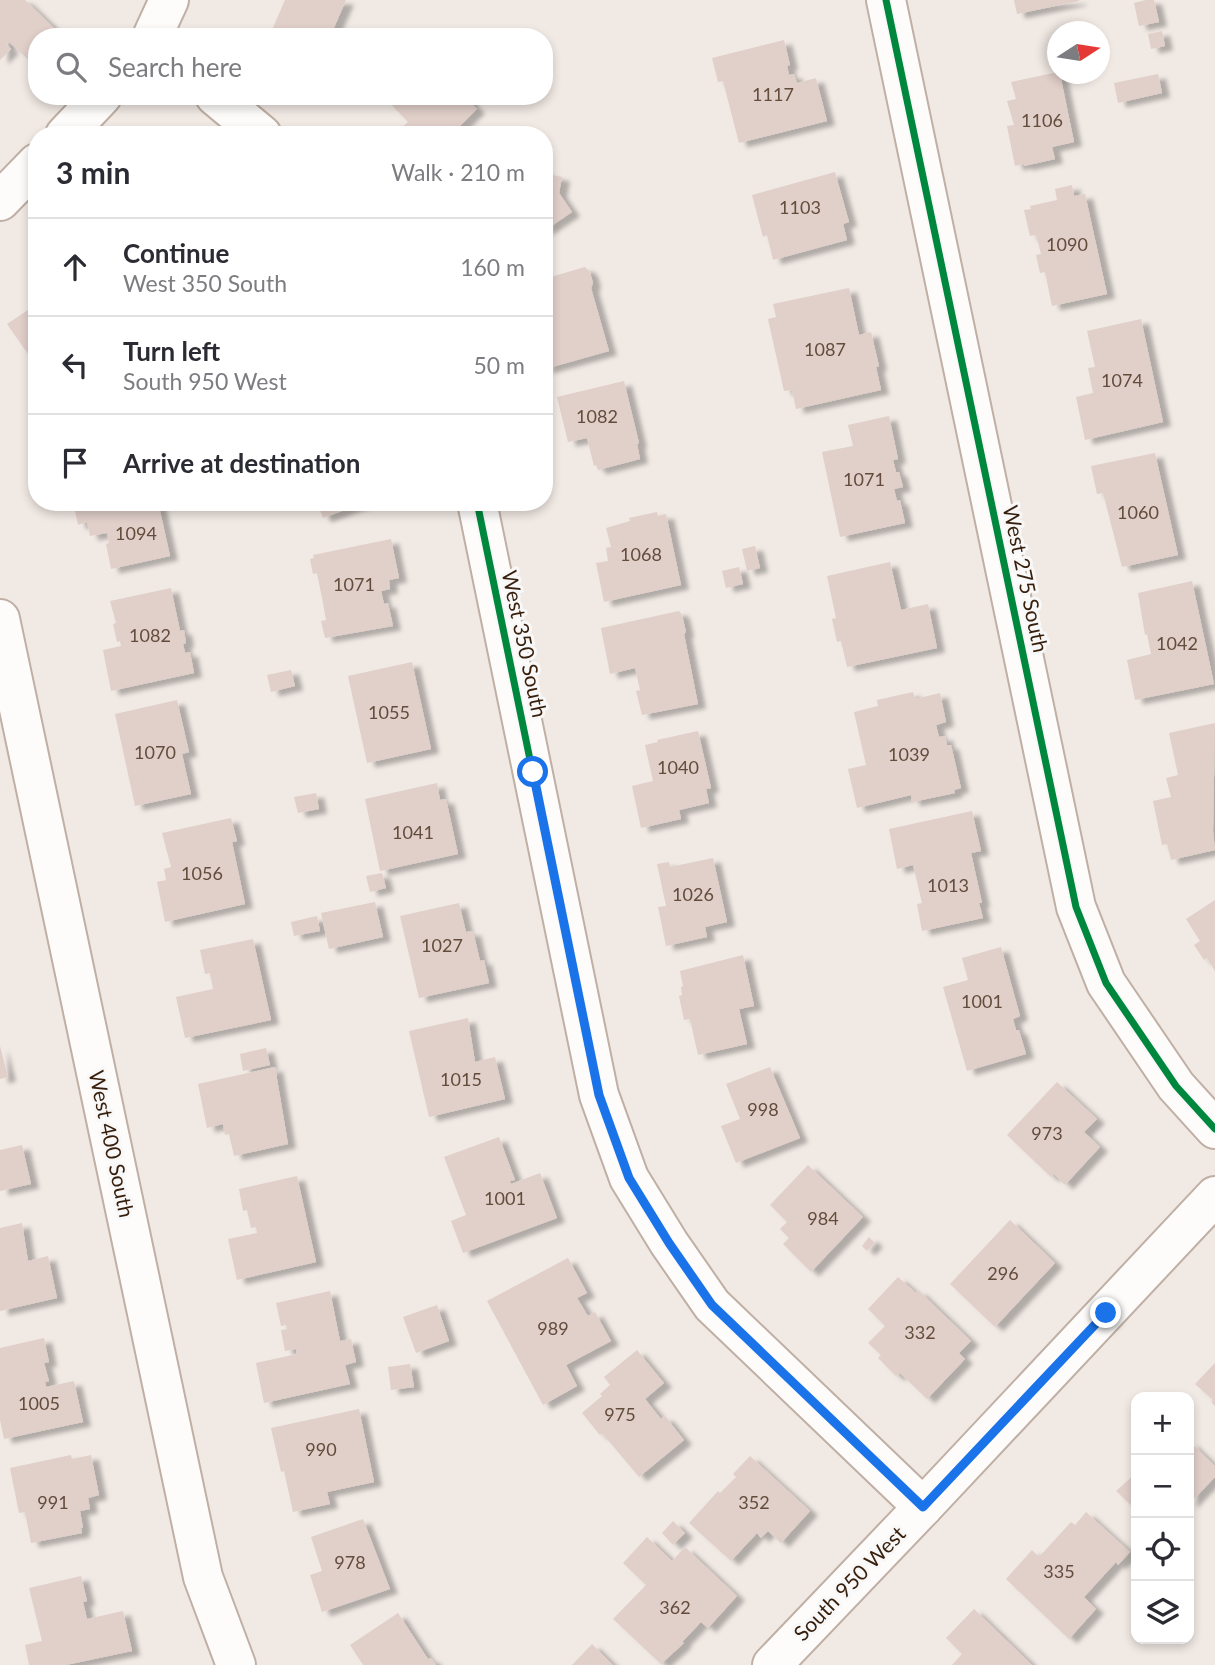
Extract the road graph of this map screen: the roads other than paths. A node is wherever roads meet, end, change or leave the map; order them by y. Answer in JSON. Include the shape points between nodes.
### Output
{"nodes":[{"id":1,"x":169,"y":0,"type":"edge"},
{"id":2,"x":886,"y":0,"type":"edge"},
{"id":3,"x":156,"y":28,"type":"edge"},
{"id":4,"x":93,"y":105,"type":"edge"},
{"id":5,"x":226,"y":105,"type":"edge"},
{"id":6,"x":74,"y":126,"type":"edge"},
{"id":7,"x":251,"y":126,"type":"edge"},
{"id":8,"x":28,"y":172,"type":"edge"},
{"id":9,"x":0,"y":201,"type":"edge"},
{"id":10,"x":479,"y":511,"type":"edge"},
{"id":11,"x":0,"y":619,"type":"edge"},
{"id":12,"x":1215,"y":1129,"type":"edge"},
{"id":13,"x":1215,"y":1196,"type":"edge"},
{"id":14,"x":923,"y":1507,"type":"junction"},
{"id":15,"x":236,"y":1665,"type":"edge"},
{"id":16,"x":772,"y":1665,"type":"edge"}],
"edges":[{"from":1,"to":3,"type":"street"},
{"from":2,"to":12,"type":"street","name":"West 275 South","via":[[1076,907],[1107,983],[1176,1086]]},
{"from":4,"to":6,"type":"street"},
{"from":5,"to":7,"type":"street"},
{"from":8,"to":9,"type":"street"},
{"from":10,"to":14,"type":"street","name":"West 350 South","via":[[599,1095],[629,1178],[712,1305]]},
{"from":11,"to":15,"type":"street","name":"West 400 South","via":[[203,1577]]},
{"from":13,"to":14,"type":"street","name":"South 950 West"},
{"from":14,"to":16,"type":"street","name":"South 950 West"}]}
